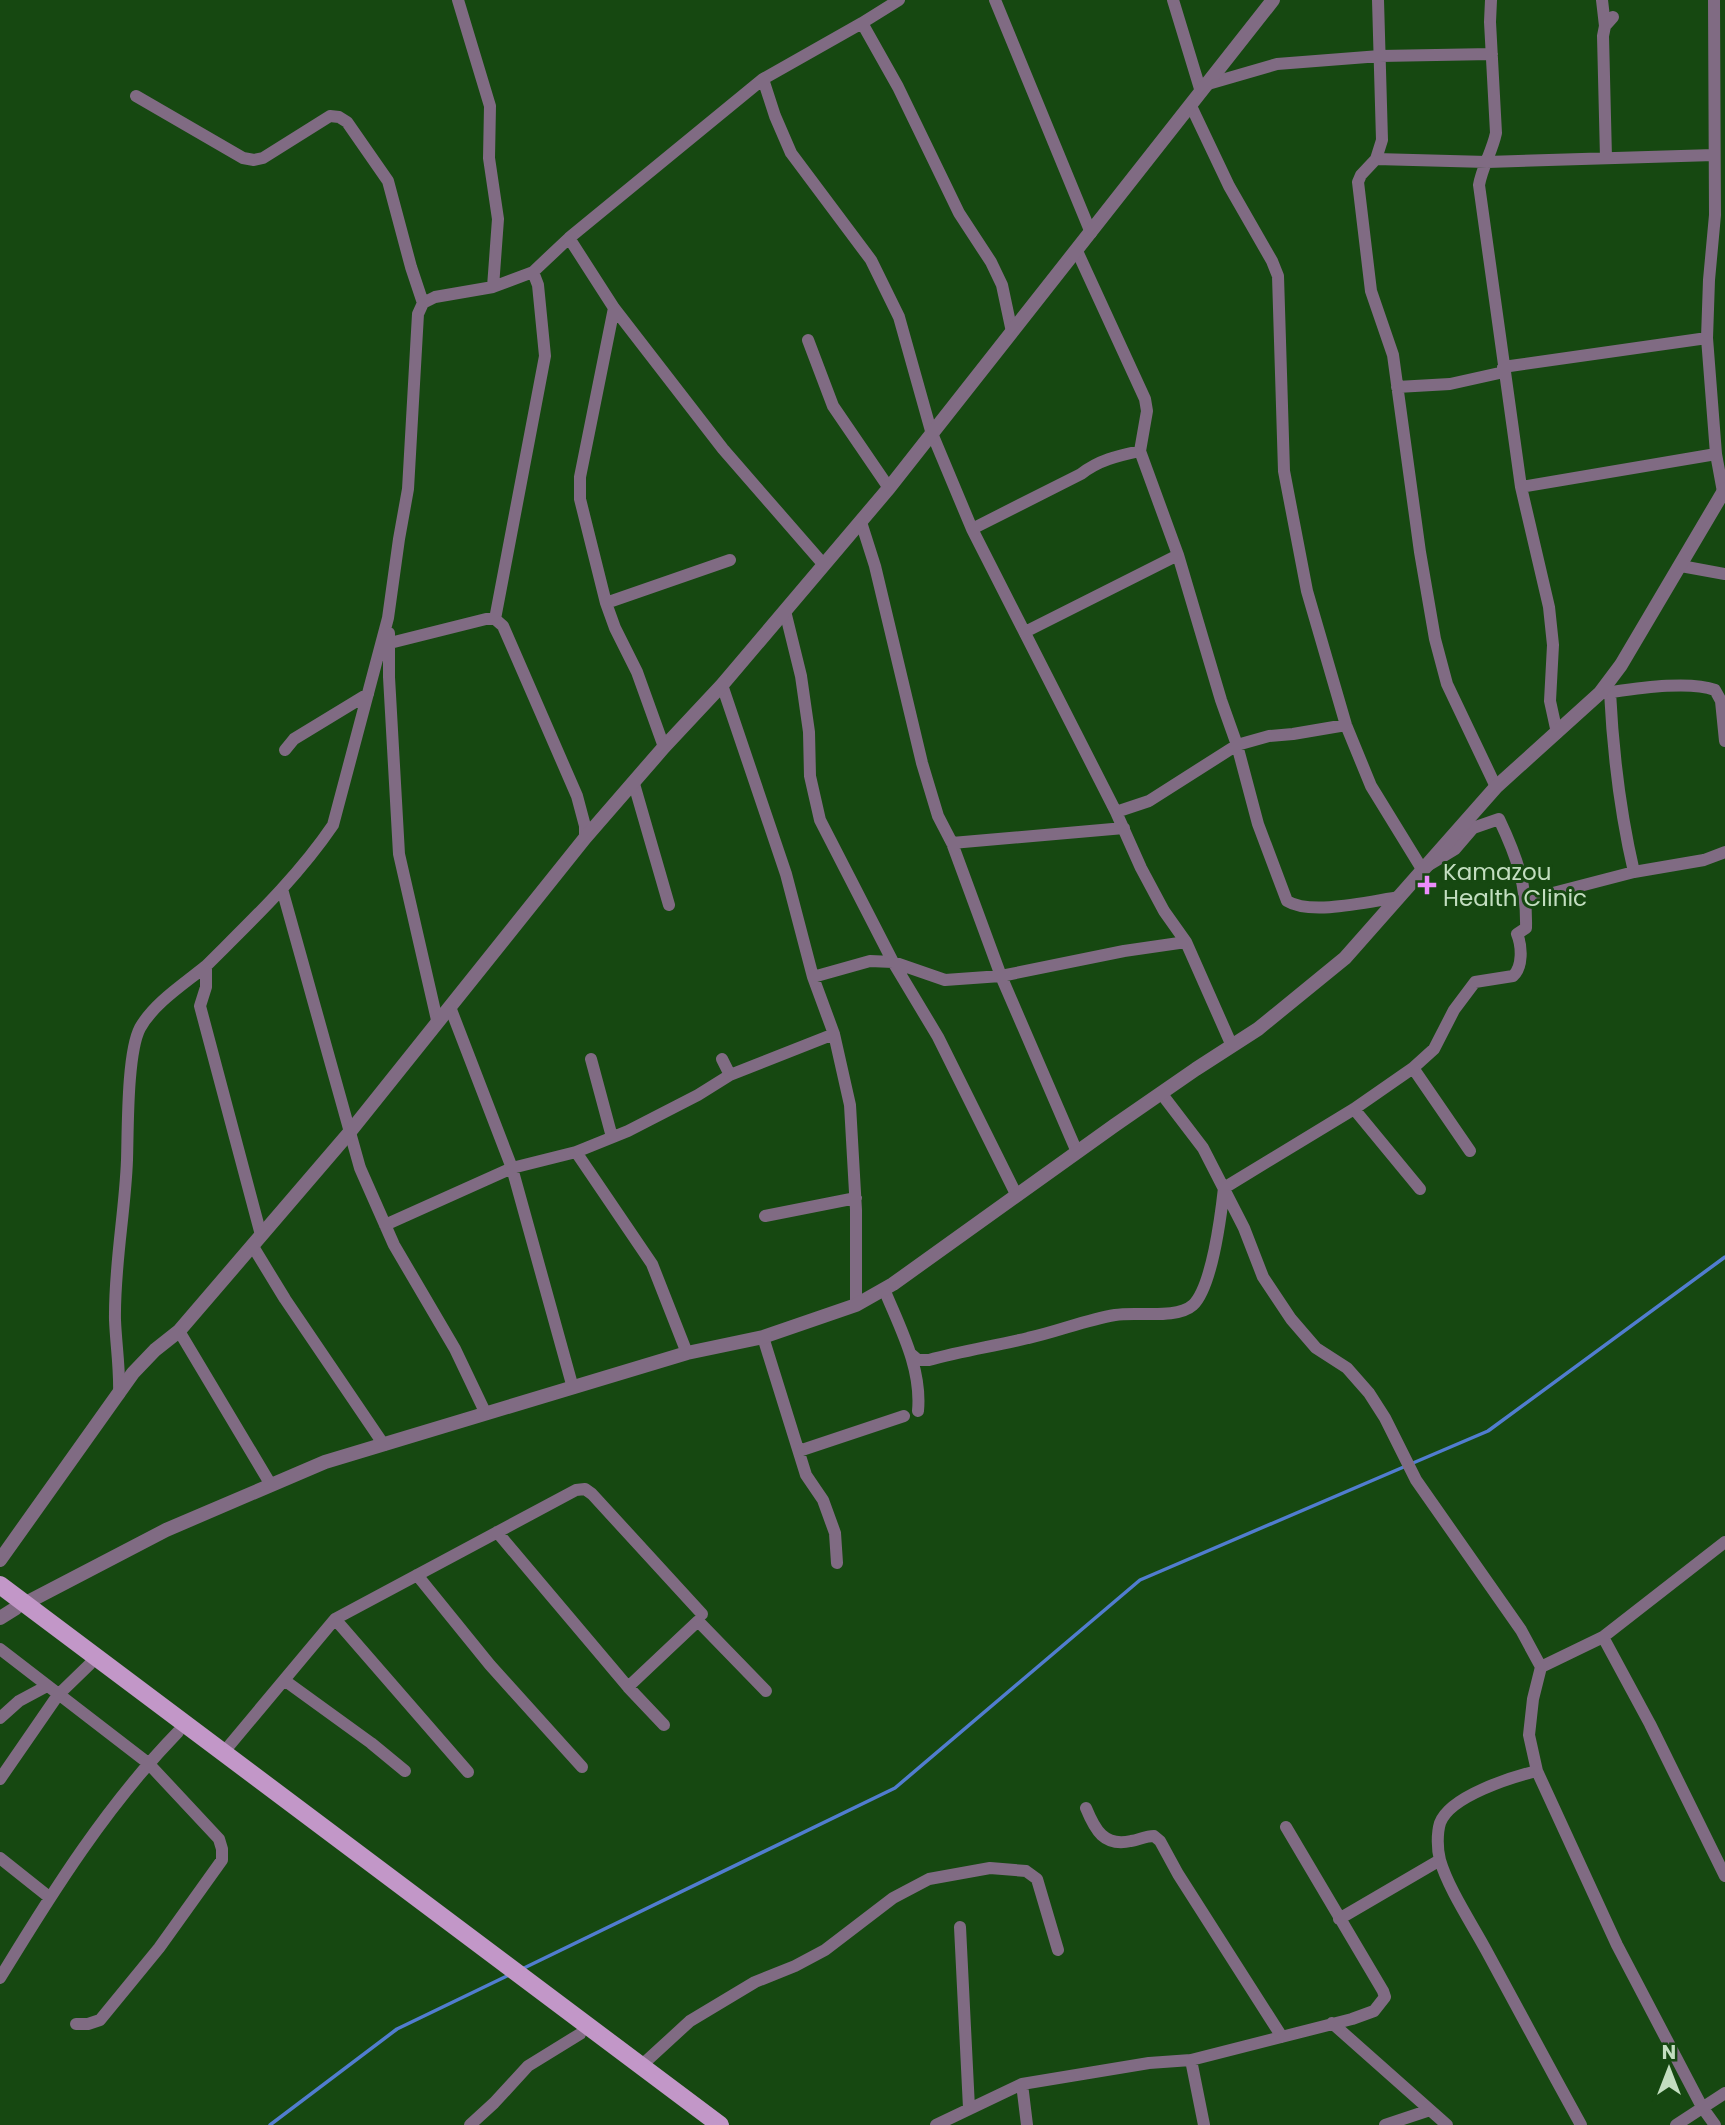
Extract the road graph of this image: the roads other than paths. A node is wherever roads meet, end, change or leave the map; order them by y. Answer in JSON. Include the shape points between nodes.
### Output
{"nodes":[{"id":1,"x":458,"y":0,"type":"edge"},
{"id":2,"x":899,"y":0,"type":"edge"},
{"id":3,"x":995,"y":0,"type":"edge"},
{"id":4,"x":1172,"y":0,"type":"edge"},
{"id":5,"x":1273,"y":0,"type":"edge"},
{"id":6,"x":1378,"y":0,"type":"edge"},
{"id":7,"x":1491,"y":0,"type":"edge"},
{"id":8,"x":1602,"y":0,"type":"edge"},
{"id":9,"x":1714,"y":0,"type":"edge"},
{"id":10,"x":862,"y":23,"type":"junction"},
{"id":11,"x":1492,"y":54,"type":"junction"},
{"id":12,"x":1380,"y":56,"type":"junction"},
{"id":13,"x":763,"y":79,"type":"junction"},
{"id":14,"x":1205,"y":88,"type":"junction"},
{"id":15,"x":136,"y":96,"type":"dead end"},
{"id":16,"x":1191,"y":106,"type":"junction"},
{"id":17,"x":1714,"y":155,"type":"junction"},
{"id":18,"x":1606,"y":158,"type":"junction"},
{"id":19,"x":1376,"y":159,"type":"junction"},
{"id":20,"x":1487,"y":162,"type":"junction"},
{"id":21,"x":1091,"y":233,"type":"junction"},
{"id":22,"x":569,"y":238,"type":"junction"},
{"id":23,"x":1077,"y":251,"type":"junction"},
{"id":24,"x":533,"y":272,"type":"junction"},
{"id":25,"x":493,"y":287,"type":"junction"},
{"id":26,"x":423,"y":303,"type":"junction"},
{"id":27,"x":614,"y":308,"type":"junction"},
{"id":28,"x":1012,"y":332,"type":"junction"},
{"id":29,"x":1707,"y":338,"type":"junction"},
{"id":30,"x":808,"y":340,"type":"dead end"},
{"id":31,"x":1503,"y":370,"type":"junction"},
{"id":32,"x":1397,"y":387,"type":"junction"},
{"id":33,"x":931,"y":431,"type":"junction"},
{"id":34,"x":1140,"y":451,"type":"junction"},
{"id":35,"x":1716,"y":454,"type":"junction"},
{"id":36,"x":1521,"y":487,"type":"junction"},
{"id":37,"x":888,"y":488,"type":"junction"},
{"id":38,"x":1724,"y":490,"type":"edge"},
{"id":39,"x":861,"y":522,"type":"junction"},
{"id":40,"x":972,"y":528,"type":"junction"},
{"id":41,"x":1178,"y":555,"type":"junction"},
{"id":42,"x":730,"y":560,"type":"dead end"},
{"id":43,"x":824,"y":565,"type":"junction"},
{"id":44,"x":1681,"y":566,"type":"junction"},
{"id":45,"x":1725,"y":574,"type":"edge"},
{"id":46,"x":606,"y":603,"type":"junction"},
{"id":47,"x":785,"y":611,"type":"junction"},
{"id":48,"x":388,"y":618,"type":"junction"},
{"id":49,"x":495,"y":620,"type":"junction"},
{"id":50,"x":1025,"y":632,"type":"junction"},
{"id":51,"x":390,"y":643,"type":"junction"},
{"id":52,"x":722,"y":685,"type":"junction"},
{"id":53,"x":1605,"y":693,"type":"junction"},
{"id":54,"x":368,"y":694,"type":"junction"},
{"id":55,"x":1346,"y":724,"type":"junction"},
{"id":56,"x":1557,"y":733,"type":"junction"},
{"id":57,"x":1725,"y":741,"type":"edge"},
{"id":58,"x":1237,"y":745,"type":"junction"},
{"id":59,"x":664,"y":747,"type":"junction"},
{"id":60,"x":285,"y":750,"type":"dead end"},
{"id":61,"x":634,"y":784,"type":"junction"},
{"id":62,"x":1496,"y":787,"type":"junction"},
{"id":63,"x":1116,"y":812,"type":"junction"},
{"id":64,"x":1124,"y":828,"type":"junction"},
{"id":65,"x":585,"y":838,"type":"junction"},
{"id":66,"x":952,"y":843,"type":"junction"},
{"id":67,"x":1725,"y":852,"type":"edge"},
{"id":68,"x":1422,"y":869,"type":"junction"},
{"id":69,"x":1634,"y":872,"type":"junction"},
{"id":70,"x":282,"y":889,"type":"junction"},
{"id":71,"x":1400,"y":897,"type":"junction"},
{"id":72,"x":1527,"y":900,"type":"junction"},
{"id":73,"x":670,"y":905,"type":"dead end"},
{"id":74,"x":1186,"y":942,"type":"junction"},
{"id":75,"x":893,"y":962,"type":"junction"},
{"id":76,"x":206,"y":966,"type":"junction"},
{"id":77,"x":813,"y":976,"type":"junction"},
{"id":78,"x":1001,"y":976,"type":"junction"},
{"id":79,"x":450,"y":1007,"type":"junction"},
{"id":80,"x":437,"y":1020,"type":"junction"},
{"id":81,"x":834,"y":1034,"type":"junction"},
{"id":82,"x":1232,"y":1046,"type":"junction"},
{"id":83,"x":591,"y":1059,"type":"dead end"},
{"id":84,"x":722,"y":1059,"type":"dead end"},
{"id":85,"x":1413,"y":1068,"type":"junction"},
{"id":86,"x":730,"y":1075,"type":"junction"},
{"id":87,"x":1161,"y":1093,"type":"junction"},
{"id":88,"x":1353,"y":1109,"type":"junction"},
{"id":89,"x":349,"y":1133,"type":"junction"},
{"id":90,"x":612,"y":1137,"type":"junction"},
{"id":91,"x":1470,"y":1151,"type":"dead end"},
{"id":92,"x":576,"y":1152,"type":"junction"},
{"id":93,"x":1077,"y":1152,"type":"junction"},
{"id":94,"x":512,"y":1168,"type":"junction"},
{"id":95,"x":1224,"y":1188,"type":"junction"},
{"id":96,"x":1420,"y":1189,"type":"dead end"},
{"id":97,"x":1017,"y":1196,"type":"junction"},
{"id":98,"x":856,"y":1198,"type":"junction"},
{"id":99,"x":765,"y":1216,"type":"dead end"},
{"id":100,"x":385,"y":1225,"type":"junction"},
{"id":101,"x":257,"y":1240,"type":"junction"},
{"id":102,"x":884,"y":1289,"type":"junction"},
{"id":103,"x":856,"y":1305,"type":"junction"},
{"id":104,"x":179,"y":1331,"type":"junction"},
{"id":105,"x":764,"y":1337,"type":"junction"},
{"id":106,"x":687,"y":1353,"type":"junction"},
{"id":107,"x":911,"y":1354,"type":"junction"},
{"id":108,"x":573,"y":1388,"type":"junction"},
{"id":109,"x":119,"y":1394,"type":"junction"},
{"id":110,"x":918,"y":1411,"type":"dead end"},
{"id":111,"x":486,"y":1414,"type":"junction"},
{"id":112,"x":904,"y":1416,"type":"dead end"},
{"id":113,"x":384,"y":1445,"type":"junction"},
{"id":114,"x":799,"y":1451,"type":"junction"},
{"id":115,"x":271,"y":1485,"type":"junction"},
{"id":116,"x":497,"y":1532,"type":"junction"},
{"id":117,"x":1725,"y":1542,"type":"edge"},
{"id":118,"x":0,"y":1560,"type":"edge"},
{"id":119,"x":837,"y":1563,"type":"dead end"},
{"id":120,"x":416,"y":1575,"type":"junction"},
{"id":121,"x":0,"y":1585,"type":"edge"},
{"id":122,"x":0,"y":1596,"type":"edge"},
{"id":123,"x":20,"y":1606,"type":"junction"},
{"id":124,"x":702,"y":1614,"type":"dead end"},
{"id":125,"x":0,"y":1618,"type":"edge"},
{"id":126,"x":335,"y":1619,"type":"junction"},
{"id":127,"x":1603,"y":1637,"type":"junction"},
{"id":128,"x":0,"y":1649,"type":"edge"},
{"id":129,"x":90,"y":1664,"type":"junction"},
{"id":130,"x":1541,"y":1667,"type":"junction"},
{"id":131,"x":284,"y":1680,"type":"junction"},
{"id":132,"x":628,"y":1687,"type":"junction"},
{"id":133,"x":53,"y":1690,"type":"junction"},
{"id":134,"x":766,"y":1691,"type":"dead end"},
{"id":135,"x":0,"y":1718,"type":"edge"},
{"id":136,"x":664,"y":1725,"type":"dead end"},
{"id":137,"x":178,"y":1732,"type":"junction"},
{"id":138,"x":223,"y":1753,"type":"junction"},
{"id":139,"x":148,"y":1763,"type":"junction"},
{"id":140,"x":582,"y":1767,"type":"dead end"},
{"id":141,"x":405,"y":1771,"type":"dead end"},
{"id":142,"x":1537,"y":1771,"type":"junction"},
{"id":143,"x":468,"y":1772,"type":"dead end"},
{"id":144,"x":0,"y":1779,"type":"edge"},
{"id":145,"x":1086,"y":1808,"type":"dead end"},
{"id":146,"x":1286,"y":1827,"type":"dead end"},
{"id":147,"x":0,"y":1858,"type":"edge"},
{"id":148,"x":1440,"y":1860,"type":"junction"},
{"id":149,"x":1725,"y":1876,"type":"edge"},
{"id":150,"x":49,"y":1897,"type":"junction"},
{"id":151,"x":1339,"y":1919,"type":"junction"},
{"id":152,"x":960,"y":1927,"type":"dead end"},
{"id":153,"x":1058,"y":1950,"type":"dead end"},
{"id":154,"x":0,"y":1978,"type":"edge"},
{"id":155,"x":1332,"y":2023,"type":"junction"},
{"id":156,"x":76,"y":2024,"type":"dead end"},
{"id":157,"x":580,"y":2034,"type":"junction"},
{"id":158,"x":1282,"y":2037,"type":"junction"},
{"id":159,"x":1191,"y":2060,"type":"junction"},
{"id":160,"x":642,"y":2066,"type":"junction"},
{"id":161,"x":1022,"y":2084,"type":"junction"},
{"id":162,"x":1725,"y":2093,"type":"edge"},
{"id":163,"x":969,"y":2108,"type":"junction"},
{"id":164,"x":1702,"y":2108,"type":"junction"},
{"id":165,"x":1430,"y":2110,"type":"junction"},
{"id":166,"x":470,"y":2125,"type":"edge"},
{"id":167,"x":701,"y":2125,"type":"edge"},
{"id":168,"x":720,"y":2125,"type":"edge"},
{"id":169,"x":936,"y":2125,"type":"edge"},
{"id":170,"x":1027,"y":2125,"type":"edge"},
{"id":171,"x":1204,"y":2125,"type":"edge"},
{"id":172,"x":1385,"y":2125,"type":"edge"},
{"id":173,"x":1447,"y":2125,"type":"edge"},
{"id":174,"x":1581,"y":2125,"type":"edge"},
{"id":175,"x":1676,"y":2125,"type":"edge"},
{"id":176,"x":1716,"y":2125,"type":"edge"}],
"edges":[{"from":1,"to":25,"type":"street","via":[[490,106],[489,158],[498,219]]},
{"from":2,"to":10,"type":"street"},
{"from":3,"to":21,"type":"street"},
{"from":4,"to":14,"type":"street"},
{"from":5,"to":14,"type":"street"},
{"from":6,"to":12,"type":"street"},
{"from":7,"to":11,"type":"street"},
{"from":8,"to":18,"type":"street","via":[[1609,22],[1603,36]]},
{"from":9,"to":17,"type":"street"},
{"from":10,"to":13,"type":"street"},
{"from":10,"to":28,"type":"street","via":[[959,213],[991,262],[1002,285]]},
{"from":11,"to":12,"type":"street"},
{"from":11,"to":20,"type":"street","via":[[1496,133]]},
{"from":12,"to":14,"type":"street","via":[[1277,64]]},
{"from":12,"to":19,"type":"street","via":[[1382,139]]},
{"from":13,"to":22,"type":"street"},
{"from":13,"to":33,"type":"street","via":[[791,153],[871,260],[899,317]]},
{"from":14,"to":16,"type":"street"},
{"from":15,"to":26,"type":"street","via":[[254,160],[330,116],[347,122],[388,181]]},
{"from":16,"to":21,"type":"street"},
{"from":16,"to":55,"type":"street","via":[[1278,276],[1284,471],[1307,591]]},
{"from":17,"to":18,"type":"street"},
{"from":17,"to":29,"type":"street"},
{"from":18,"to":20,"type":"street"},
{"from":19,"to":20,"type":"street"},
{"from":19,"to":32,"type":"street","via":[[1359,178],[1361,218],[1371,290],[1393,355]]},
{"from":20,"to":31,"type":"street","via":[[1479,185]]},
{"from":21,"to":23,"type":"street"},
{"from":22,"to":24,"type":"street"},
{"from":22,"to":27,"type":"street"},
{"from":23,"to":28,"type":"street"},
{"from":23,"to":34,"type":"street","via":[[1145,399]]},
{"from":24,"to":25,"type":"street"},
{"from":24,"to":49,"type":"street","via":[[545,356]]},
{"from":25,"to":26,"type":"street"},
{"from":26,"to":48,"type":"street","via":[[418,314],[408,489]]},
{"from":27,"to":43,"type":"street","via":[[723,449]]},
{"from":27,"to":46,"type":"street","via":[[579,491]]},
{"from":28,"to":33,"type":"street"},
{"from":29,"to":31,"type":"street"},
{"from":29,"to":35,"type":"street"},
{"from":30,"to":37,"type":"street","via":[[833,406]]},
{"from":31,"to":32,"type":"street","via":[[1450,384]]},
{"from":31,"to":36,"type":"street"},
{"from":32,"to":62,"type":"street","via":[[1435,639],[1447,684]]},
{"from":33,"to":37,"type":"street"},
{"from":33,"to":40,"type":"street"},
{"from":34,"to":40,"type":"street","via":[[1093,464]]},
{"from":34,"to":41,"type":"street"},
{"from":35,"to":36,"type":"street"},
{"from":35,"to":38,"type":"street"},
{"from":36,"to":56,"type":"street","via":[[1549,607],[1553,645],[1550,701]]},
{"from":37,"to":39,"type":"street"},
{"from":38,"to":44,"type":"street"},
{"from":39,"to":43,"type":"street"},
{"from":39,"to":66,"type":"street","via":[[922,763],[938,817]]},
{"from":40,"to":50,"type":"street"},
{"from":41,"to":50,"type":"street"},
{"from":41,"to":58,"type":"street"},
{"from":42,"to":46,"type":"street"},
{"from":43,"to":47,"type":"street"},
{"from":44,"to":45,"type":"street"},
{"from":44,"to":53,"type":"street"},
{"from":46,"to":59,"type":"street"},
{"from":47,"to":52,"type":"street"},
{"from":47,"to":75,"type":"street","via":[[802,687],[816,807]]},
{"from":48,"to":51,"type":"street"},
{"from":48,"to":54,"type":"street"},
{"from":49,"to":51,"type":"street"},
{"from":49,"to":65,"type":"street","via":[[503,626],[577,796]]},
{"from":50,"to":63,"type":"street"},
{"from":51,"to":80,"type":"street","via":[[399,854]]},
{"from":52,"to":59,"type":"street"},
{"from":52,"to":77,"type":"street","via":[[786,874]]},
{"from":53,"to":56,"type":"street"},
{"from":53,"to":57,"type":"street","via":[[1643,687],[1715,690],[1721,701]]},
{"from":53,"to":69,"type":"street","via":[[1623,827]]},
{"from":54,"to":60,"type":"street","via":[[294,739]]},
{"from":54,"to":70,"type":"street","via":[[333,825]]},
{"from":55,"to":58,"type":"street"},
{"from":55,"to":68,"type":"street","via":[[1371,786]]},
{"from":56,"to":62,"type":"street"},
{"from":58,"to":63,"type":"street","via":[[1149,801]]},
{"from":58,"to":71,"type":"street","via":[[1258,824],[1287,901],[1313,908]]},
{"from":59,"to":61,"type":"street"},
{"from":61,"to":65,"type":"street"},
{"from":61,"to":73,"type":"street"},
{"from":62,"to":68,"type":"street"},
{"from":63,"to":64,"type":"street"},
{"from":64,"to":66,"type":"street"},
{"from":64,"to":74,"type":"street","via":[[1164,911]]},
{"from":65,"to":79,"type":"street"},
{"from":66,"to":78,"type":"street"},
{"from":67,"to":69,"type":"street"},
{"from":68,"to":71,"type":"street"},
{"from":68,"to":72,"type":"street","via":[[1455,849],[1473,828],[1499,819],[1515,852]]},
{"from":69,"to":72,"type":"street"},
{"from":70,"to":76,"type":"street"},
{"from":70,"to":89,"type":"street"},
{"from":71,"to":82,"type":"street","via":[[1345,958]]},
{"from":72,"to":85,"type":"street","via":[[1526,928],[1517,934],[1520,969],[1513,976],[1475,982],[1434,1049]]},
{"from":74,"to":78,"type":"street"},
{"from":74,"to":82,"type":"street"},
{"from":75,"to":77,"type":"street","via":[[870,961]]},
{"from":75,"to":78,"type":"street","via":[[945,980]]},
{"from":75,"to":97,"type":"street","via":[[938,1037]]},
{"from":76,"to":101,"type":"street","via":[[201,1006]]},
{"from":76,"to":109,"type":"street","via":[[149,1015],[138,1031],[130,1077],[126,1196],[119,1238],[115,1320]]},
{"from":77,"to":81,"type":"street"},
{"from":78,"to":93,"type":"street"},
{"from":79,"to":80,"type":"street"},
{"from":79,"to":94,"type":"street"},
{"from":80,"to":89,"type":"street"},
{"from":81,"to":86,"type":"street"},
{"from":81,"to":98,"type":"street","via":[[850,1105]]},
{"from":82,"to":87,"type":"street"},
{"from":83,"to":90,"type":"street"},
{"from":84,"to":86,"type":"street"},
{"from":85,"to":88,"type":"street"},
{"from":85,"to":91,"type":"street"},
{"from":86,"to":90,"type":"street"},
{"from":87,"to":93,"type":"street"},
{"from":87,"to":95,"type":"street","via":[[1203,1148]]},
{"from":88,"to":95,"type":"street"},
{"from":88,"to":96,"type":"street"},
{"from":89,"to":100,"type":"street"},
{"from":89,"to":101,"type":"street"},
{"from":90,"to":92,"type":"street"},
{"from":92,"to":94,"type":"street"},
{"from":92,"to":106,"type":"street","via":[[652,1264]]},
{"from":93,"to":97,"type":"street"},
{"from":94,"to":100,"type":"street"},
{"from":94,"to":108,"type":"street"},
{"from":95,"to":107,"type":"street","via":[[1207,1276],[1191,1307],[1178,1312],[1116,1314],[929,1360]]},
{"from":95,"to":130,"type":"street","via":[[1270,1287],[1316,1348],[1347,1368],[1369,1393],[1416,1480],[1521,1630]]},
{"from":97,"to":102,"type":"street"},
{"from":98,"to":99,"type":"street"},
{"from":98,"to":103,"type":"street"},
{"from":100,"to":111,"type":"street"},
{"from":101,"to":104,"type":"street"},
{"from":101,"to":113,"type":"street","via":[[285,1299]]},
{"from":102,"to":103,"type":"street"},
{"from":102,"to":107,"type":"street"},
{"from":103,"to":105,"type":"street"},
{"from":104,"to":109,"type":"street","via":[[144,1360]]},
{"from":104,"to":115,"type":"street"},
{"from":105,"to":106,"type":"street"},
{"from":105,"to":114,"type":"street"},
{"from":106,"to":108,"type":"street"},
{"from":107,"to":110,"type":"street","via":[[920,1392]]},
{"from":108,"to":111,"type":"street"},
{"from":109,"to":118,"type":"street"},
{"from":111,"to":113,"type":"street"},
{"from":112,"to":114,"type":"street"},
{"from":113,"to":115,"type":"street","via":[[325,1462]]},
{"from":114,"to":119,"type":"street","via":[[835,1533]]},
{"from":115,"to":123,"type":"street","via":[[166,1530]]},
{"from":116,"to":120,"type":"street"},
{"from":116,"to":124,"type":"street","via":[[585,1489]]},
{"from":116,"to":132,"type":"street"},
{"from":117,"to":127,"type":"street"},
{"from":120,"to":126,"type":"street"},
{"from":120,"to":140,"type":"street"},
{"from":121,"to":123,"type":"main road"},
{"from":122,"to":123,"type":"main road"},
{"from":123,"to":125,"type":"street"},
{"from":123,"to":129,"type":"main road"},
{"from":123,"to":138,"type":"main road"},
{"from":126,"to":131,"type":"street"},
{"from":126,"to":143,"type":"street"},
{"from":127,"to":130,"type":"street"},
{"from":127,"to":149,"type":"street"},
{"from":128,"to":133,"type":"street"},
{"from":129,"to":133,"type":"street"},
{"from":129,"to":137,"type":"main road"},
{"from":130,"to":142,"type":"street","via":[[1529,1735]]},
{"from":131,"to":138,"type":"street"},
{"from":131,"to":141,"type":"street"},
{"from":132,"to":134,"type":"street","via":[[698,1621]]},
{"from":132,"to":136,"type":"street"},
{"from":133,"to":135,"type":"street","via":[[19,1702]]},
{"from":133,"to":139,"type":"street"},
{"from":133,"to":144,"type":"street"},
{"from":137,"to":139,"type":"street"},
{"from":137,"to":157,"type":"main road"},
{"from":138,"to":160,"type":"main road"},
{"from":139,"to":150,"type":"street"},
{"from":139,"to":156,"type":"street","via":[[219,1839],[222,1860],[100,2020]]},
{"from":142,"to":148,"type":"street","via":[[1503,1779],[1446,1813],[1440,1824]]},
{"from":142,"to":164,"type":"street","via":[[1617,1945]]},
{"from":145,"to":158,"type":"street","via":[[1102,1838],[1132,1841],[1154,1836],[1160,1841]]},
{"from":146,"to":151,"type":"street"},
{"from":147,"to":150,"type":"street"},
{"from":148,"to":151,"type":"street"},
{"from":148,"to":174,"type":"street"},
{"from":150,"to":154,"type":"street"},
{"from":151,"to":155,"type":"street","via":[[1385,1997],[1374,2011]]},
{"from":152,"to":163,"type":"street"},
{"from":153,"to":160,"type":"street","via":[[1037,1879],[1026,1871],[990,1868],[929,1879],[893,1898],[825,1950],[755,1982],[690,2021]]},
{"from":155,"to":158,"type":"street"},
{"from":155,"to":165,"type":"street"},
{"from":157,"to":166,"type":"street","via":[[528,2066]]},
{"from":157,"to":167,"type":"main road"},
{"from":158,"to":159,"type":"street"},
{"from":159,"to":161,"type":"street"},
{"from":159,"to":171,"type":"street"},
{"from":160,"to":168,"type":"main road"},
{"from":161,"to":163,"type":"street"},
{"from":161,"to":170,"type":"street"},
{"from":162,"to":164,"type":"street"},
{"from":163,"to":169,"type":"street"},
{"from":164,"to":175,"type":"street"},
{"from":164,"to":176,"type":"street"},
{"from":165,"to":172,"type":"street"},
{"from":165,"to":173,"type":"street"}]}
